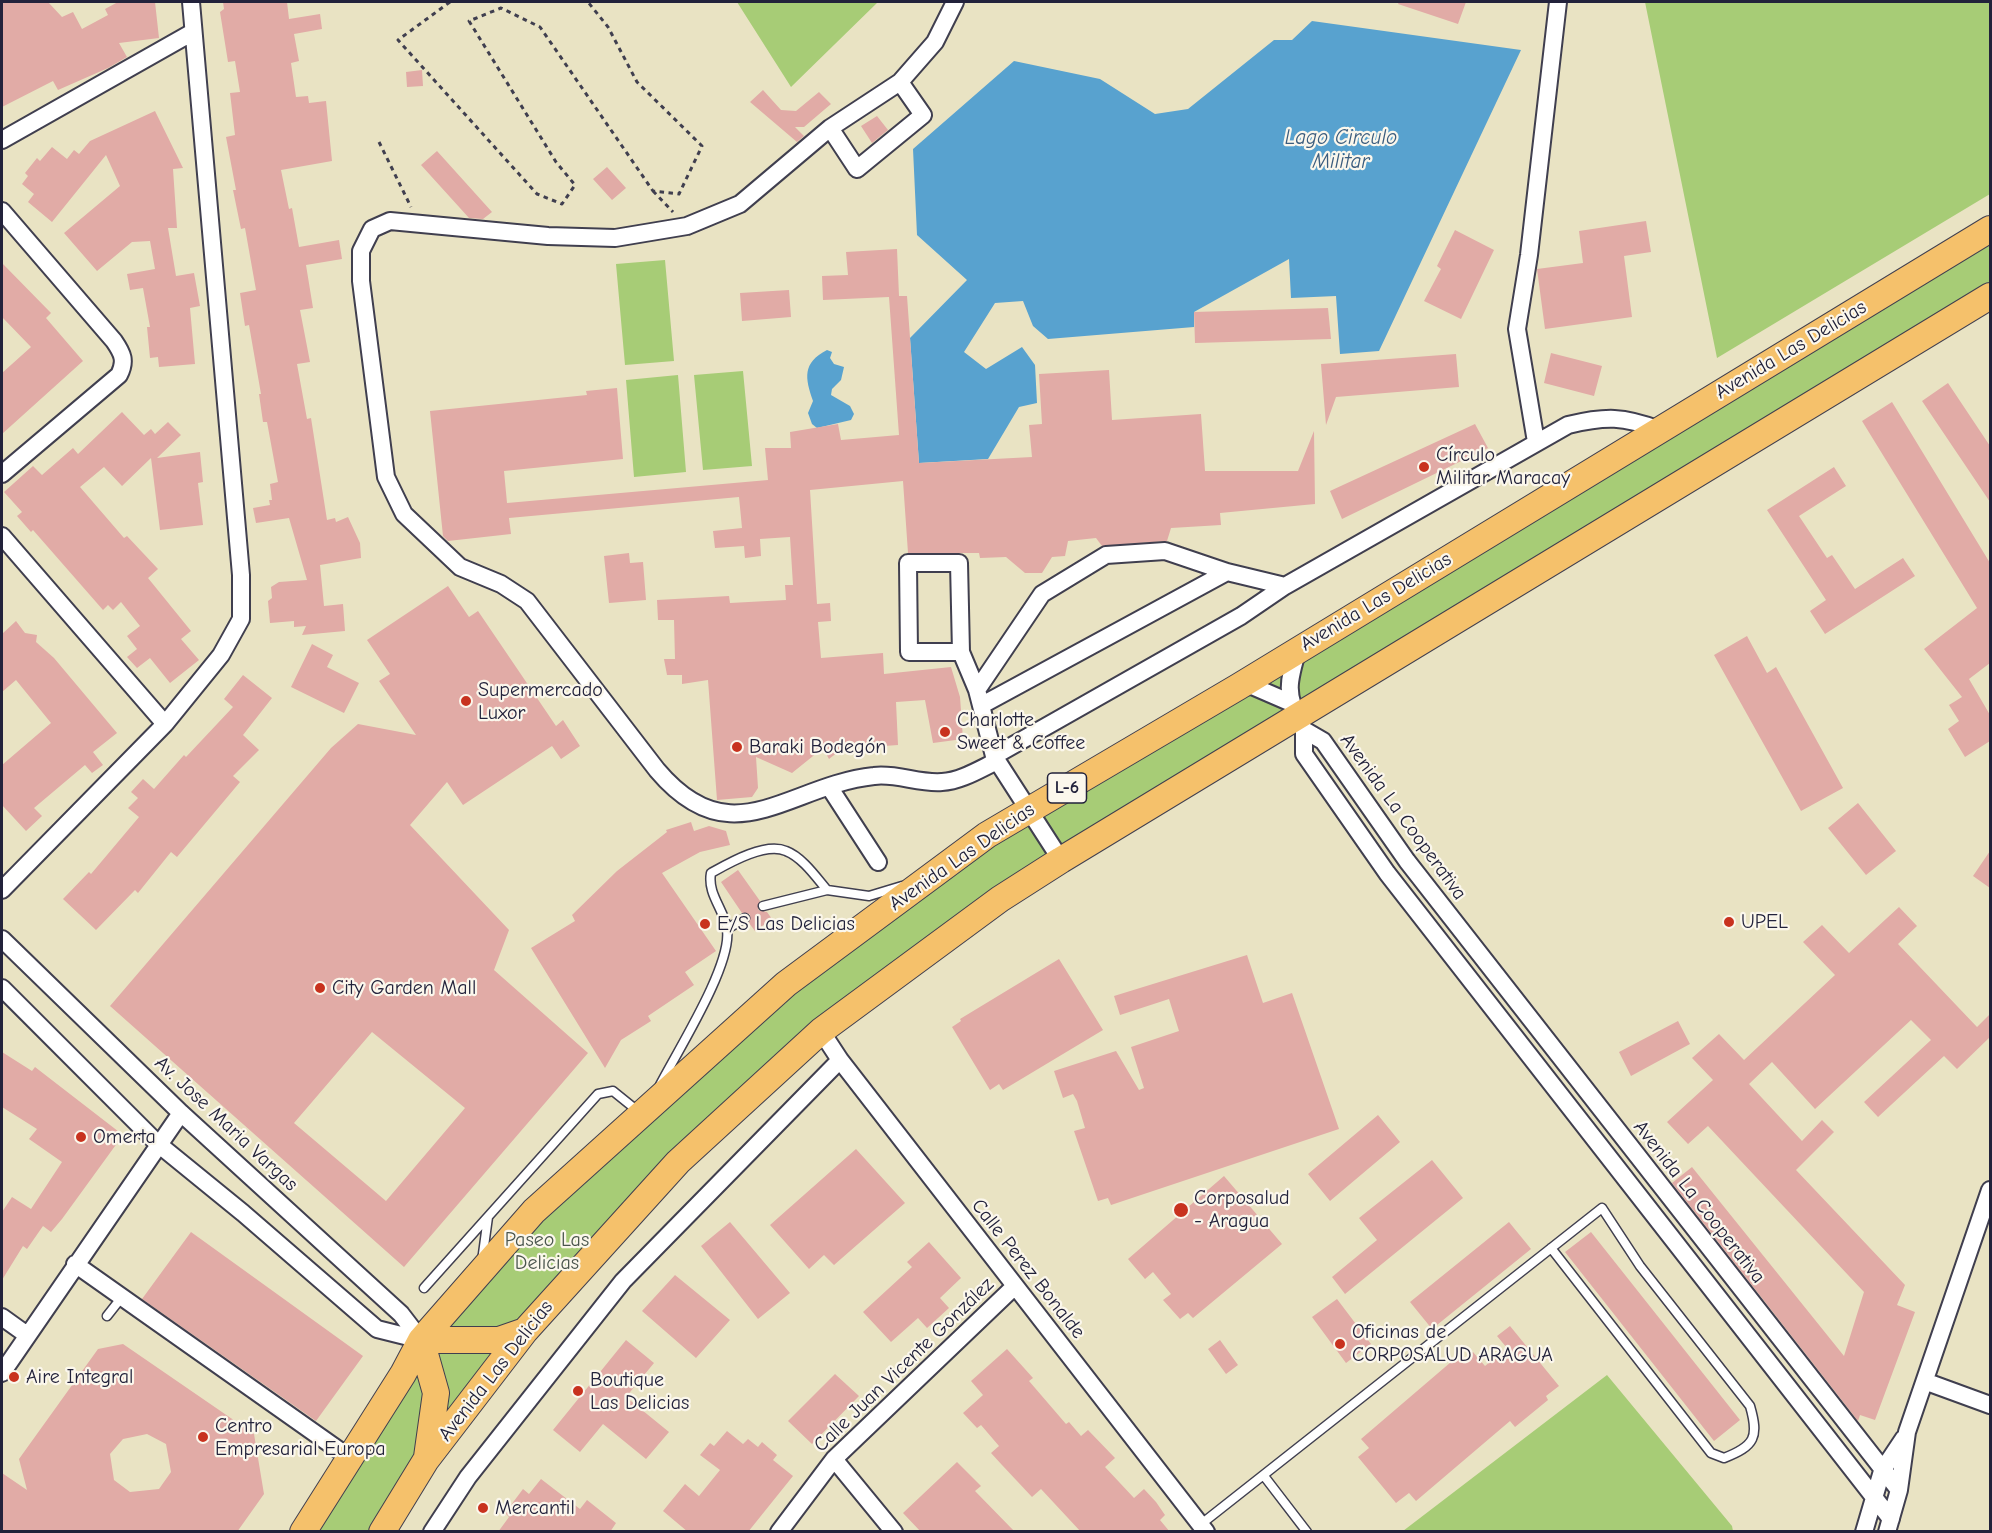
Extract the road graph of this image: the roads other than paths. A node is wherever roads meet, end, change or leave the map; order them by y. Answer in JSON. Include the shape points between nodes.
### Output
{"nodes":[{"id":1,"x":190,"y":2,"type":"edge"},
{"id":2,"x":955,"y":2,"type":"edge"},
{"id":3,"x":1558,"y":2,"type":"edge"},
{"id":4,"x":193,"y":32,"type":"junction"},
{"id":5,"x":900,"y":82,"type":"junction"},
{"id":6,"x":830,"y":128,"type":"junction"},
{"id":7,"x":2,"y":140,"type":"edge"},
{"id":8,"x":2,"y":211,"type":"edge"},
{"id":9,"x":1990,"y":229,"type":"edge"},
{"id":10,"x":1990,"y":296,"type":"edge"},
{"id":11,"x":1660,"y":430,"type":"junction"},
{"id":12,"x":1536,"y":441,"type":"junction"},
{"id":13,"x":2,"y":474,"type":"edge"},
{"id":14,"x":2,"y":536,"type":"edge"},
{"id":15,"x":1227,"y":572,"type":"junction"},
{"id":16,"x":1285,"y":586,"type":"junction"},
{"id":17,"x":1298,"y":650,"type":"junction"},
{"id":18,"x":961,"y":652,"type":"junction"},
{"id":19,"x":1238,"y":687,"type":"junction"},
{"id":20,"x":980,"y":697,"type":"junction"},
{"id":21,"x":1297,"y":717,"type":"junction"},
{"id":22,"x":165,"y":724,"type":"junction"},
{"id":23,"x":996,"y":758,"type":"junction"},
{"id":24,"x":830,"y":788,"type":"junction"},
{"id":25,"x":1031,"y":809,"type":"junction"},
{"id":26,"x":1061,"y":860,"type":"junction"},
{"id":27,"x":878,"y":862,"type":"dead end"},
{"id":28,"x":931,"y":876,"type":"junction"},
{"id":29,"x":2,"y":890,"type":"edge"},
{"id":30,"x":827,"y":890,"type":"junction"},
{"id":31,"x":763,"y":906,"type":"dead end"},
{"id":32,"x":745,"y":918,"type":"dead end"},
{"id":33,"x":727,"y":929,"type":"junction"},
{"id":34,"x":2,"y":939,"type":"edge"},
{"id":35,"x":2,"y":988,"type":"edge"},
{"id":36,"x":820,"y":1030,"type":"junction"},
{"id":37,"x":840,"y":1060,"type":"junction"},
{"id":38,"x":645,"y":1111,"type":"junction"},
{"id":39,"x":180,"y":1113,"type":"junction"},
{"id":40,"x":157,"y":1143,"type":"junction"},
{"id":41,"x":1988,"y":1200,"type":"edge"},
{"id":42,"x":488,"y":1216,"type":"junction"},
{"id":43,"x":1551,"y":1248,"type":"junction"},
{"id":44,"x":75,"y":1264,"type":"junction"},
{"id":45,"x":480,"y":1274,"type":"junction"},
{"id":46,"x":1015,"y":1286,"type":"junction"},
{"id":47,"x":423,"y":1288,"type":"dead end"},
{"id":48,"x":122,"y":1297,"type":"junction"},
{"id":49,"x":107,"y":1316,"type":"dead end"},
{"id":50,"x":2,"y":1317,"type":"edge"},
{"id":51,"x":525,"y":1331,"type":"junction"},
{"id":52,"x":27,"y":1335,"type":"junction"},
{"id":53,"x":421,"y":1340,"type":"junction"},
{"id":54,"x":2,"y":1372,"type":"edge"},
{"id":55,"x":1927,"y":1382,"type":"junction"},
{"id":56,"x":1990,"y":1405,"type":"edge"},
{"id":57,"x":1907,"y":1432,"type":"junction"},
{"id":58,"x":350,"y":1458,"type":"junction"},
{"id":59,"x":426,"y":1460,"type":"junction"},
{"id":60,"x":834,"y":1460,"type":"junction"},
{"id":61,"x":1882,"y":1471,"type":"junction"},
{"id":62,"x":1264,"y":1476,"type":"junction"},
{"id":63,"x":1899,"y":1490,"type":"junction"},
{"id":64,"x":1874,"y":1500,"type":"junction"},
{"id":65,"x":1889,"y":1525,"type":"edge"},
{"id":66,"x":1203,"y":1528,"type":"edge"},
{"id":67,"x":303,"y":1532,"type":"edge"},
{"id":68,"x":382,"y":1532,"type":"edge"},
{"id":69,"x":432,"y":1532,"type":"edge"},
{"id":70,"x":779,"y":1532,"type":"edge"},
{"id":71,"x":894,"y":1532,"type":"edge"},
{"id":72,"x":1307,"y":1532,"type":"edge"},
{"id":73,"x":1864,"y":1532,"type":"edge"}],
"edges":[{"from":1,"to":4,"type":"street"},
{"from":2,"to":5,"type":"street","via":[[934,42]]},
{"from":3,"to":12,"type":"street","via":[[1517,329]]},
{"from":4,"to":7,"type":"street"},
{"from":4,"to":22,"type":"street","via":[[241,575],[241,619],[221,655]]},
{"from":5,"to":6,"type":"street"},
{"from":5,"to":6,"type":"street","via":[[923,116],[857,169]]},
{"from":6,"to":24,"type":"street","via":[[740,204],[687,226],[615,238],[548,236],[390,221],[372,229],[361,251],[360,281],[386,477],[404,514],[460,567],[501,584],[527,601],[674,790],[697,805],[740,814]]},
{"from":8,"to":13,"type":"street","via":[[114,341],[125,364],[119,375]]},
{"from":9,"to":11,"type":"main road","name":"Avenida Las Delicias","number":"L-6"},
{"from":10,"to":21,"type":"main road","name":"Avenida Las Delicias"},
{"from":11,"to":12,"type":"street","via":[[1635,420],[1601,417],[1568,425]]},
{"from":11,"to":17,"type":"main road","name":"Avenida Las Delicias","number":"L-6"},
{"from":12,"to":16,"type":"street"},
{"from":14,"to":22,"type":"street"},
{"from":15,"to":16,"type":"street"},
{"from":15,"to":20,"type":"street"},
{"from":15,"to":20,"type":"street","via":[[1166,551],[1106,555],[1042,594]]},
{"from":16,"to":23,"type":"street","via":[[1241,616]]},
{"from":17,"to":19,"type":"main road","name":"Avenida Las Delicias","number":"L-6"},
{"from":17,"to":21,"type":"street","via":[[1289,687]]},
{"from":18,"to":18,"type":"street","via":[[959,563],[908,563],[909,652]]},
{"from":18,"to":20,"type":"street"},
{"from":19,"to":21,"type":"street","name":"Avenida La Cooperativa","via":[[1252,686]]},
{"from":19,"to":25,"type":"main road","name":"Avenida Las Delicias","number":"L-6"},
{"from":20,"to":23,"type":"street"},
{"from":21,"to":26,"type":"main road","name":"Avenida Las Delicias"},
{"from":21,"to":61,"type":"street","name":"Avenida La Cooperativa","via":[[1323,741],[1414,870]]},
{"from":21,"to":64,"type":"street","via":[[1304,754],[1387,873]]},
{"from":22,"to":29,"type":"street"},
{"from":23,"to":24,"type":"street","via":[[945,782],[874,776]]},
{"from":23,"to":25,"type":"street"},
{"from":24,"to":27,"type":"street"},
{"from":25,"to":26,"type":"street"},
{"from":25,"to":28,"type":"main road","name":"Avenida Las Delicias","number":"L-6"},
{"from":26,"to":36,"type":"main road","name":"Avenida Las Delicias","via":[[1000,899]]},
{"from":28,"to":30,"type":"lane","via":[[869,896]]},
{"from":28,"to":38,"type":"main road","name":"Avenida Las Delicias","number":"L-6","via":[[786,984]]},
{"from":30,"to":31,"type":"lane"},
{"from":30,"to":33,"type":"lane","via":[[786,851],[771,849],[734,860],[711,873],[709,884]]},
{"from":32,"to":33,"type":"lane"},
{"from":33,"to":38,"type":"lane","via":[[725,959]]},
{"from":34,"to":39,"type":"street","name":"Av. Jose Maria Vargas"},
{"from":35,"to":40,"type":"street"},
{"from":36,"to":37,"type":"street","name":"Calle Perez Bonalde"},
{"from":36,"to":51,"type":"main road","name":"Avenida Las Delicias","via":[[678,1162]]},
{"from":37,"to":46,"type":"street","name":"Calle Perez Bonalde"},
{"from":37,"to":69,"type":"street","via":[[623,1281],[468,1477]]},
{"from":38,"to":42,"type":"lane","via":[[613,1091],[598,1095]]},
{"from":38,"to":45,"type":"main road","name":"Avenida Las Delicias","number":"L-6","via":[[534,1211]]},
{"from":39,"to":40,"type":"street"},
{"from":39,"to":53,"type":"street","name":"Av. Jose Maria Vargas","via":[[401,1314]]},
{"from":40,"to":44,"type":"street"},
{"from":40,"to":53,"type":"street","via":[[377,1329]]},
{"from":41,"to":55,"type":"street"},
{"from":42,"to":45,"type":"lane"},
{"from":42,"to":47,"type":"lane"},
{"from":43,"to":43,"type":"lane","via":[[1602,1208],[1640,1266],[1750,1406],[1756,1428],[1753,1441],[1741,1452],[1724,1458],[1711,1453]]},
{"from":43,"to":62,"type":"lane"},
{"from":44,"to":48,"type":"street"},
{"from":44,"to":52,"type":"street"},
{"from":45,"to":53,"type":"main road","name":"Avenida Las Delicias","number":"L-6"},
{"from":46,"to":60,"type":"street","name":"Calle Juan Vicente González"},
{"from":46,"to":66,"type":"street","name":"Calle Perez Bonalde"},
{"from":48,"to":49,"type":"lane"},
{"from":48,"to":58,"type":"street"},
{"from":50,"to":52,"type":"street"},
{"from":51,"to":53,"type":"main road","via":[[499,1340]]},
{"from":51,"to":59,"type":"main road","name":"Avenida Las Delicias"},
{"from":52,"to":54,"type":"street"},
{"from":53,"to":58,"type":"main road","name":"Avenida Las Delicias","number":"L-6"},
{"from":53,"to":59,"type":"main road","via":[[436,1393]]},
{"from":55,"to":56,"type":"street"},
{"from":55,"to":57,"type":"street"},
{"from":57,"to":61,"type":"street"},
{"from":57,"to":63,"type":"street"},
{"from":58,"to":67,"type":"main road","name":"Avenida Las Delicias","number":"L-6"},
{"from":59,"to":68,"type":"main road","name":"Avenida Las Delicias"},
{"from":60,"to":70,"type":"street","name":"Calle Juan Vicente González"},
{"from":60,"to":71,"type":"street"},
{"from":61,"to":63,"type":"street","name":"Avenida La Cooperativa"},
{"from":61,"to":64,"type":"street"},
{"from":62,"to":66,"type":"lane"},
{"from":62,"to":72,"type":"lane"},
{"from":63,"to":65,"type":"street"},
{"from":64,"to":65,"type":"street"},
{"from":64,"to":73,"type":"street"}]}
